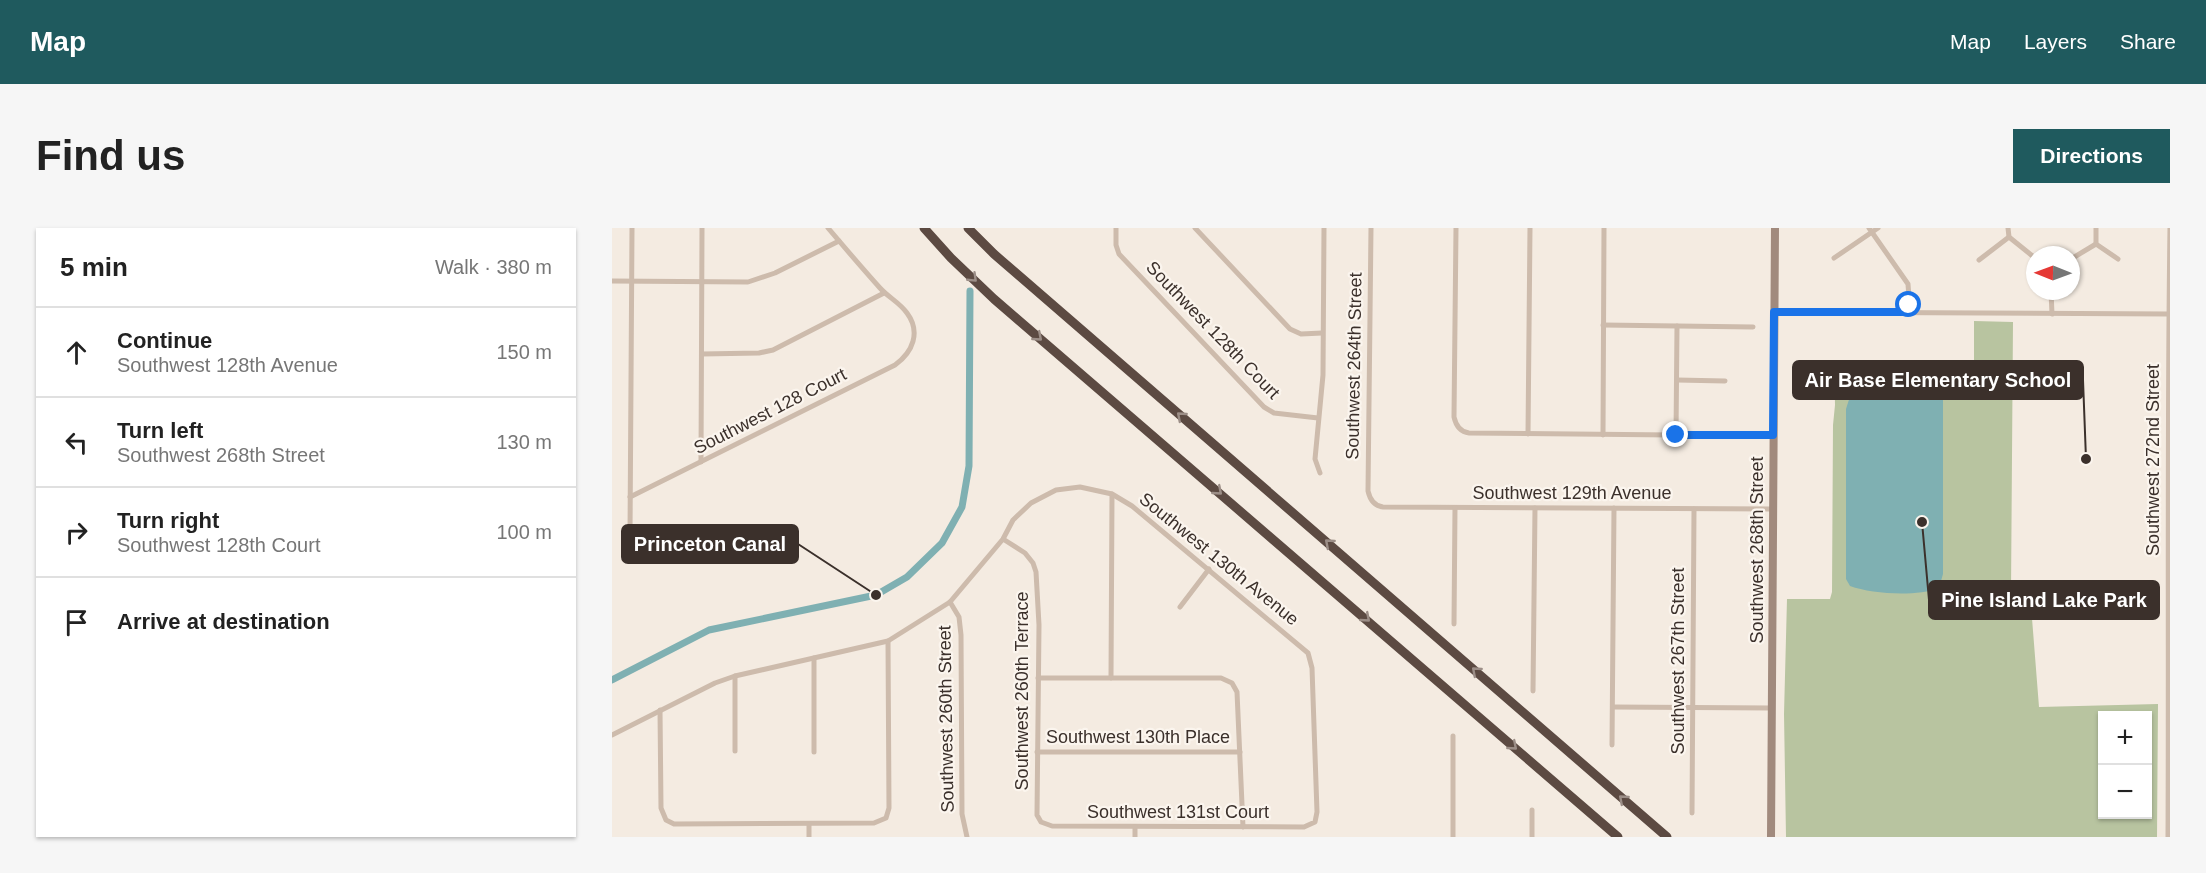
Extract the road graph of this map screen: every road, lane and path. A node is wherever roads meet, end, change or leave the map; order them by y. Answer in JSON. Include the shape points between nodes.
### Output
{"nodes":[{"id":1,"x":632,"y":228,"type":"edge"},
{"id":2,"x":702,"y":228,"type":"edge"},
{"id":3,"x":828,"y":228,"type":"edge"},
{"id":4,"x":924,"y":228,"type":"edge"},
{"id":5,"x":968,"y":228,"type":"edge"},
{"id":6,"x":1116,"y":228,"type":"edge"},
{"id":7,"x":1195,"y":228,"type":"edge"},
{"id":8,"x":1324,"y":228,"type":"edge"},
{"id":9,"x":1371,"y":228,"type":"edge"},
{"id":10,"x":1456,"y":228,"type":"edge"},
{"id":11,"x":1530,"y":228,"type":"edge"},
{"id":12,"x":1604,"y":228,"type":"edge"},
{"id":13,"x":1775,"y":228,"type":"edge"},
{"id":14,"x":1878,"y":228,"type":"edge"},
{"id":15,"x":2008,"y":228,"type":"edge"},
{"id":16,"x":2096,"y":228,"type":"edge"},
{"id":17,"x":2170,"y":228,"type":"edge"},
{"id":18,"x":1870,"y":230,"type":"edge"},
{"id":19,"x":2009,"y":237,"type":"junction"},
{"id":20,"x":839,"y":241,"type":"junction"},
{"id":21,"x":2096,"y":244,"type":"junction"},
{"id":22,"x":2026,"y":251,"type":"edge"},
{"id":23,"x":2080,"y":254,"type":"edge"},
{"id":24,"x":1834,"y":258,"type":"dead end"},
{"id":25,"x":1979,"y":260,"type":"dead end"},
{"id":26,"x":2118,"y":260,"type":"dead end"},
{"id":27,"x":612,"y":281,"type":"edge"},
{"id":28,"x":632,"y":281,"type":"junction"},
{"id":29,"x":702,"y":282,"type":"junction"},
{"id":30,"x":884,"y":293,"type":"junction"},
{"id":31,"x":2051,"y":300,"type":"edge"},
{"id":32,"x":1774,"y":312,"type":"junction"},
{"id":33,"x":1910,"y":312,"type":"junction"},
{"id":34,"x":2052,"y":314,"type":"junction"},
{"id":35,"x":2169,"y":314,"type":"edge"},
{"id":36,"x":1603,"y":325,"type":"junction"},
{"id":37,"x":1677,"y":326,"type":"junction"},
{"id":38,"x":1753,"y":327,"type":"dead end"},
{"id":39,"x":1322,"y":333,"type":"junction"},
{"id":40,"x":702,"y":354,"type":"junction"},
{"id":41,"x":1677,"y":380,"type":"junction"},
{"id":42,"x":1725,"y":381,"type":"dead end"},
{"id":43,"x":1318,"y":417,"type":"junction"},
{"id":44,"x":1528,"y":434,"type":"junction"},
{"id":45,"x":1603,"y":435,"type":"junction"},
{"id":46,"x":1676,"y":435,"type":"junction"},
{"id":47,"x":1773,"y":435,"type":"junction"},
{"id":48,"x":701,"y":462,"type":"junction"},
{"id":49,"x":1320,"y":473,"type":"dead end"},
{"id":50,"x":1112,"y":494,"type":"junction"},
{"id":51,"x":630,"y":497,"type":"junction"},
{"id":52,"x":1373,"y":503,"type":"joint"},
{"id":53,"x":1455,"y":508,"type":"junction"},
{"id":54,"x":1535,"y":508,"type":"junction"},
{"id":55,"x":1614,"y":508,"type":"junction"},
{"id":56,"x":1694,"y":509,"type":"junction"},
{"id":57,"x":1773,"y":509,"type":"junction"},
{"id":58,"x":630,"y":536,"type":"dead end"},
{"id":59,"x":1003,"y":539,"type":"junction"},
{"id":60,"x":1209,"y":569,"type":"junction"},
{"id":61,"x":951,"y":602,"type":"junction"},
{"id":62,"x":1180,"y":607,"type":"dead end"},
{"id":63,"x":1454,"y":624,"type":"dead end"},
{"id":64,"x":888,"y":641,"type":"junction"},
{"id":65,"x":814,"y":658,"type":"junction"},
{"id":66,"x":735,"y":676,"type":"junction"},
{"id":67,"x":1038,"y":678,"type":"junction"},
{"id":68,"x":1111,"y":678,"type":"junction"},
{"id":69,"x":1533,"y":691,"type":"dead end"},
{"id":70,"x":1613,"y":707,"type":"junction"},
{"id":71,"x":1693,"y":708,"type":"junction"},
{"id":72,"x":1771,"y":708,"type":"junction"},
{"id":73,"x":660,"y":710,"type":"junction"},
{"id":74,"x":612,"y":735,"type":"edge"},
{"id":75,"x":1453,"y":736,"type":"dead end"},
{"id":76,"x":1612,"y":745,"type":"dead end"},
{"id":77,"x":735,"y":751,"type":"dead end"},
{"id":78,"x":814,"y":752,"type":"dead end"},
{"id":79,"x":1037,"y":752,"type":"junction"},
{"id":80,"x":1240,"y":752,"type":"junction"},
{"id":81,"x":1532,"y":810,"type":"dead end"},
{"id":82,"x":1692,"y":813,"type":"dead end"},
{"id":83,"x":1041,"y":822,"type":"joint"},
{"id":84,"x":1315,"y":822,"type":"joint"},
{"id":85,"x":809,"y":825,"type":"junction"},
{"id":86,"x":1135,"y":827,"type":"junction"},
{"id":87,"x":1243,"y":827,"type":"junction"},
{"id":88,"x":809,"y":837,"type":"edge"},
{"id":89,"x":967,"y":837,"type":"edge"},
{"id":90,"x":1134,"y":837,"type":"edge"},
{"id":91,"x":1453,"y":837,"type":"edge"},
{"id":92,"x":1532,"y":837,"type":"edge"},
{"id":93,"x":1618,"y":837,"type":"edge"},
{"id":94,"x":1667,"y":837,"type":"edge"},
{"id":95,"x":1771,"y":837,"type":"edge"},
{"id":96,"x":2168,"y":837,"type":"edge"}],
"edges":[{"from":1,"to":28,"type":"street"},
{"from":2,"to":29,"type":"street"},
{"from":3,"to":20,"type":"street"},
{"from":4,"to":93,"type":"highway","one_way":true,"via":[[994,299]]},
{"from":94,"to":5,"type":"highway","one_way":true},
{"from":6,"to":43,"type":"street","name":"Southwest 128th Court","via":[[1119,254],[1264,407],[1274,413]]},
{"from":7,"to":39,"type":"street","via":[[1290,329],[1301,334]]},
{"from":8,"to":39,"type":"street"},
{"from":9,"to":52,"type":"street","name":"Southwest 264th Street","via":[[1368,491]]},
{"from":10,"to":44,"type":"street","via":[[1454,417],[1459,429],[1469,433]]},
{"from":11,"to":44,"type":"street"},
{"from":12,"to":36,"type":"street"},
{"from":13,"to":32,"type":"main road","name":"Southwest 268th Street"},
{"from":14,"to":18,"type":"street"},
{"from":15,"to":19,"type":"street"},
{"from":16,"to":21,"type":"street"},
{"from":17,"to":35,"type":"street","name":"Southwest 272nd Street"},
{"from":18,"to":24,"type":"street"},
{"from":18,"to":33,"type":"street","via":[[1908,284]]},
{"from":19,"to":22,"type":"street"},
{"from":19,"to":25,"type":"street"},
{"from":20,"to":29,"type":"street","via":[[762,278],[748,282]]},
{"from":20,"to":30,"type":"street"},
{"from":21,"to":23,"type":"street"},
{"from":21,"to":26,"type":"street"},
{"from":27,"to":28,"type":"street"},
{"from":28,"to":29,"type":"street"},
{"from":28,"to":51,"type":"street"},
{"from":29,"to":40,"type":"street"},
{"from":30,"to":40,"type":"street","via":[[767,352]]},
{"from":30,"to":48,"type":"street","name":"Southwest 128 Court","via":[[913,323],[914,341],[907,356]]},
{"from":31,"to":34,"type":"street"},
{"from":32,"to":33,"type":"street"},
{"from":32,"to":47,"type":"main road","name":"Southwest 268th Street"},
{"from":33,"to":34,"type":"street"},
{"from":34,"to":35,"type":"street"},
{"from":35,"to":96,"type":"street","name":"Southwest 272nd Street"},
{"from":36,"to":37,"type":"street"},
{"from":36,"to":45,"type":"street"},
{"from":37,"to":38,"type":"street"},
{"from":37,"to":41,"type":"street"},
{"from":39,"to":43,"type":"street"},
{"from":40,"to":48,"type":"street"},
{"from":41,"to":42,"type":"street"},
{"from":41,"to":46,"type":"street"},
{"from":43,"to":49,"type":"street","via":[[1315,459]]},
{"from":44,"to":45,"type":"street"},
{"from":45,"to":46,"type":"street"},
{"from":46,"to":47,"type":"street"},
{"from":47,"to":57,"type":"main road","name":"Southwest 268th Street"},
{"from":48,"to":51,"type":"street","name":"Southwest 128 Court"},
{"from":50,"to":59,"type":"street","name":"Southwest 130th Avenue","via":[[1080,487],[1056,490],[1031,503],[1013,520]]},
{"from":50,"to":60,"type":"street","name":"Southwest 130th Avenue"},
{"from":50,"to":68,"type":"street"},
{"from":51,"to":58,"type":"street"},
{"from":52,"to":53,"type":"street","name":"Southwest 129th Avenue","via":[[1383,507]]},
{"from":53,"to":54,"type":"street","name":"Southwest 129th Avenue"},
{"from":53,"to":63,"type":"street"},
{"from":54,"to":55,"type":"street","name":"Southwest 129th Avenue"},
{"from":54,"to":69,"type":"street"},
{"from":55,"to":56,"type":"street","name":"Southwest 129th Avenue"},
{"from":55,"to":70,"type":"street"},
{"from":56,"to":57,"type":"street","name":"Southwest 129th Avenue"},
{"from":56,"to":71,"type":"street","name":"Southwest 267th Street"},
{"from":57,"to":72,"type":"main road","name":"Southwest 268th Street"},
{"from":59,"to":61,"type":"street","name":"Southwest 130th Avenue"},
{"from":59,"to":67,"type":"street","name":"Southwest 260th Terrace","via":[[1025,553],[1036,572]]},
{"from":60,"to":62,"type":"street"},
{"from":60,"to":84,"type":"street","name":"Southwest 130th Avenue","via":[[1308,653],[1313,690]]},
{"from":61,"to":64,"type":"street","name":"Southwest 130th Avenue"},
{"from":61,"to":89,"type":"street","name":"Southwest 260th Street","via":[[959,617],[961,635],[962,814]]},
{"from":64,"to":65,"type":"street","name":"Southwest 130th Avenue"},
{"from":64,"to":85,"type":"street","via":[[886,818],[874,823]]},
{"from":65,"to":66,"type":"street","name":"Southwest 130th Avenue"},
{"from":65,"to":78,"type":"street"},
{"from":66,"to":73,"type":"street","name":"Southwest 130th Avenue"},
{"from":66,"to":77,"type":"street"},
{"from":67,"to":68,"type":"street"},
{"from":67,"to":79,"type":"street","name":"Southwest 260th Terrace"},
{"from":68,"to":80,"type":"street","via":[[1221,678],[1232,683],[1237,692]]},
{"from":70,"to":71,"type":"street"},
{"from":70,"to":76,"type":"street"},
{"from":71,"to":72,"type":"street"},
{"from":71,"to":82,"type":"street","name":"Southwest 267th Street"},
{"from":72,"to":95,"type":"main road","name":"Southwest 268th Street"},
{"from":73,"to":74,"type":"street","name":"Southwest 130th Avenue"},
{"from":73,"to":85,"type":"street","via":[[661,808],[666,820],[674,824]]},
{"from":75,"to":91,"type":"street"},
{"from":79,"to":80,"type":"street","name":"Southwest 130th Place"},
{"from":79,"to":83,"type":"street","name":"Southwest 260th Terrace","via":[[1036,815]]},
{"from":80,"to":87,"type":"street"},
{"from":81,"to":92,"type":"street"},
{"from":83,"to":86,"type":"street","name":"Southwest 131st Court","via":[[1052,826]]},
{"from":84,"to":87,"type":"street","name":"Southwest 131st Court","via":[[1304,827]]},
{"from":85,"to":88,"type":"street"},
{"from":86,"to":87,"type":"street","name":"Southwest 131st Court"},
{"from":86,"to":90,"type":"street"}]}
